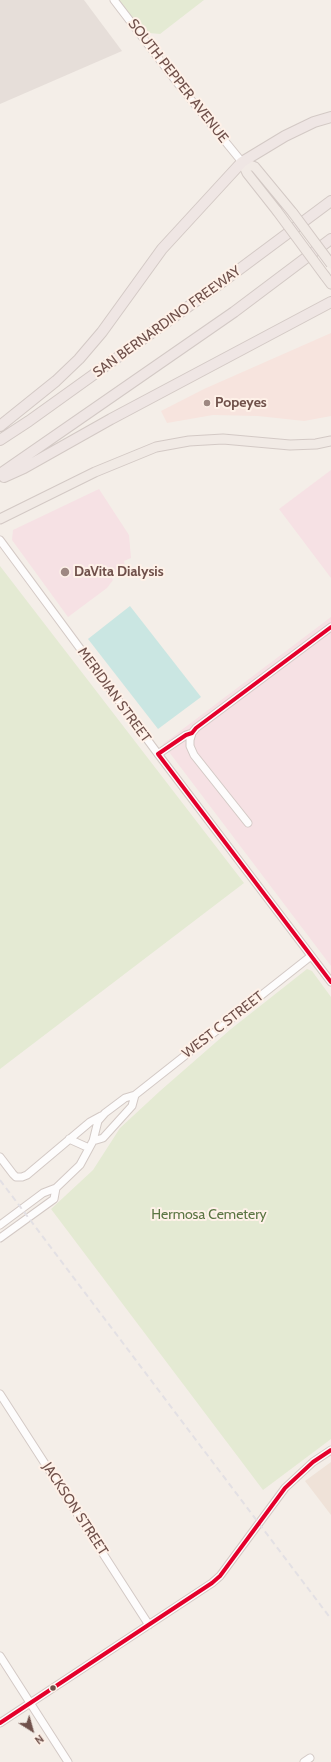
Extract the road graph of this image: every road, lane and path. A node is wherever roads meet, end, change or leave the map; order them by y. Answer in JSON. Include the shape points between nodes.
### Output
{"nodes":[{"id":1,"x":114,"y":0,"type":"edge"},
{"id":2,"x":331,"y":117,"type":"edge"},
{"id":3,"x":242,"y":162,"type":"junction"},
{"id":4,"x":331,"y":201,"type":"edge"},
{"id":5,"x":331,"y":239,"type":"edge"},
{"id":6,"x":331,"y":264,"type":"edge"},
{"id":7,"x":331,"y":284,"type":"edge"},
{"id":8,"x":331,"y":302,"type":"edge"},
{"id":9,"x":0,"y":426,"type":"edge"},
{"id":10,"x":0,"y":440,"type":"edge"},
{"id":11,"x":331,"y":440,"type":"edge"},
{"id":12,"x":0,"y":474,"type":"edge"},
{"id":13,"x":0,"y":478,"type":"edge"},
{"id":14,"x":0,"y":519,"type":"edge"},
{"id":15,"x":0,"y":540,"type":"edge"},
{"id":16,"x":331,"y":627,"type":"edge"},
{"id":17,"x":192,"y":733,"type":"junction"},
{"id":18,"x":158,"y":754,"type":"junction"},
{"id":19,"x":248,"y":823,"type":"dead end"},
{"id":20,"x":311,"y":956,"type":"junction"},
{"id":21,"x":331,"y":982,"type":"edge"},
{"id":22,"x":135,"y":1095,"type":"junction"},
{"id":23,"x":105,"y":1113,"type":"junction"},
{"id":24,"x":69,"y":1139,"type":"junction"},
{"id":25,"x":93,"y":1141,"type":"junction"},
{"id":26,"x":89,"y":1148,"type":"junction"},
{"id":27,"x":0,"y":1157,"type":"edge"},
{"id":28,"x":56,"y":1188,"type":"junction"},
{"id":29,"x":0,"y":1225,"type":"edge"},
{"id":30,"x":0,"y":1238,"type":"edge"},
{"id":31,"x":0,"y":1394,"type":"edge"},
{"id":32,"x":331,"y":1450,"type":"edge"},
{"id":33,"x":149,"y":1625,"type":"junction"},
{"id":34,"x":0,"y":1656,"type":"edge"},
{"id":35,"x":30,"y":1703,"type":"junction"},
{"id":36,"x":0,"y":1723,"type":"edge"},
{"id":37,"x":68,"y":1762,"type":"edge"}],
"edges":[{"from":1,"to":3,"type":"street","name":"SOUTH PEPPER AVENUE"},
{"from":2,"to":3,"type":"highway","via":[[285,136]]},
{"from":3,"to":6,"type":"main road","name":"SOUTH PEPPER AVENUE","bridge":true,"via":[[255,167]]},
{"from":3,"to":7,"type":"main road","name":"SOUTH PEPPER AVENUE","bridge":true,"via":[[247,173]]},
{"from":3,"to":9,"type":"highway","via":[[162,249],[102,332],[79,359]]},
{"from":4,"to":10,"type":"highway","name":"SAN BERNARDINO FREEWAY","via":[[36,417]]},
{"from":5,"to":12,"type":"highway","name":"SAN BERNARDINO FREEWAY","via":[[234,312]]},
{"from":8,"to":13,"type":"highway","via":[[24,468]]},
{"from":11,"to":14,"type":"main road","via":[[316,444],[290,444],[223,439],[189,441],[156,447],[95,472]]},
{"from":15,"to":18,"type":"street","name":"MERIDIAN STREET"},
{"from":16,"to":17,"type":"street"},
{"from":17,"to":18,"type":"street"},
{"from":17,"to":19,"type":"street","via":[[190,746],[194,755]]},
{"from":18,"to":20,"type":"street","name":"MERIDIAN STREET"},
{"from":20,"to":21,"type":"street","name":"MERIDIAN STREET"},
{"from":20,"to":22,"type":"street","name":"WEST C STREET"},
{"from":22,"to":23,"type":"street","name":"WEST C STREET","via":[[125,1098]]},
{"from":22,"to":25,"type":"street","name":"WEST C STREET","via":[[132,1106],[103,1138]]},
{"from":23,"to":24,"type":"street"},
{"from":23,"to":25,"type":"street","name":"WEST C STREET","via":[[98,1121]]},
{"from":24,"to":26,"type":"street"},
{"from":24,"to":27,"type":"street","via":[[22,1177],[16,1177]]},
{"from":25,"to":26,"type":"street","name":"WEST C STREET"},
{"from":26,"to":28,"type":"street","name":"WEST C STREET","via":[[80,1165]]},
{"from":28,"to":29,"type":"street","name":"WEST C STREET","via":[[43,1193]]},
{"from":28,"to":30,"type":"street","name":"WEST C STREET","via":[[54,1199]]},
{"from":31,"to":33,"type":"street","name":"JACKSON STREET"},
{"from":32,"to":33,"type":"street","via":[[285,1488],[220,1576]]},
{"from":33,"to":35,"type":"street"},
{"from":34,"to":35,"type":"street"},
{"from":35,"to":36,"type":"street"},
{"from":35,"to":37,"type":"street"}]}
